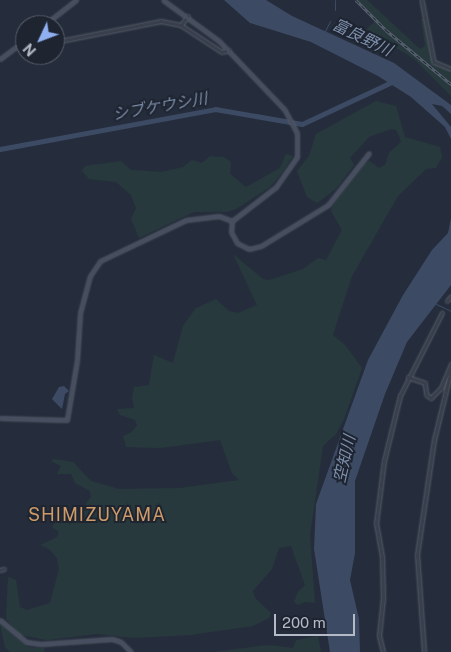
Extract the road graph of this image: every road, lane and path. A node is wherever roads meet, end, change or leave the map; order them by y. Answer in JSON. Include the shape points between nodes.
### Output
{"nodes":[{"id":1,"x":76,"y":0,"type":"edge"},
{"id":2,"x":163,"y":0,"type":"edge"},
{"id":3,"x":422,"y":0,"type":"edge"},
{"id":4,"x":57,"y":15,"type":"edge"},
{"id":5,"x":188,"y":16,"type":"junction"},
{"id":6,"x":181,"y":25,"type":"junction"},
{"id":7,"x":65,"y":40,"type":"edge"},
{"id":8,"x":15,"y":48,"type":"edge"},
{"id":9,"x":229,"y":50,"type":"junction"},
{"id":10,"x":0,"y":59,"type":"edge"},
{"id":11,"x":451,"y":69,"type":"edge"},
{"id":12,"x":370,"y":153,"type":"dead end"},
{"id":13,"x":232,"y":221,"type":"junction"},
{"id":14,"x":451,"y":296,"type":"edge"},
{"id":15,"x":447,"y":301,"type":"dead end"},
{"id":16,"x":442,"y":313,"type":"dead end"},
{"id":17,"x":451,"y":364,"type":"edge"},
{"id":18,"x":451,"y":370,"type":"edge"},
{"id":19,"x":408,"y":378,"type":"junction"},
{"id":20,"x":0,"y":418,"type":"edge"},
{"id":21,"x":4,"y":569,"type":"dead end"},
{"id":22,"x":0,"y":570,"type":"edge"},
{"id":23,"x":0,"y":620,"type":"edge"},
{"id":24,"x":131,"y":652,"type":"edge"},
{"id":25,"x":383,"y":652,"type":"edge"},
{"id":26,"x":424,"y":652,"type":"edge"}],
"edges":[{"from":1,"to":4,"type":"street"},
{"from":2,"to":5,"type":"street"},
{"from":3,"to":11,"type":"street","via":[[434,62]]},
{"from":5,"to":6,"type":"street"},
{"from":5,"to":9,"type":"street"},
{"from":6,"to":7,"type":"street","via":[[150,22]]},
{"from":6,"to":9,"type":"street","via":[[222,52]]},
{"from":8,"to":10,"type":"street"},
{"from":9,"to":13,"type":"street","via":[[288,114],[297,133],[298,154],[287,174],[269,193],[238,213]]},
{"from":12,"to":13,"type":"street","via":[[328,205],[261,246],[248,249],[236,244],[230,232]]},
{"from":13,"to":20,"type":"street","via":[[219,216],[186,220],[100,261],[90,276],[80,312],[67,420]]},
{"from":14,"to":15,"type":"street"},
{"from":16,"to":19,"type":"street"},
{"from":17,"to":19,"type":"street","via":[[441,388],[432,398],[425,383]]},
{"from":18,"to":26,"type":"street","via":[[434,440],[417,555]]},
{"from":19,"to":25,"type":"street","via":[[389,436],[376,524],[382,557],[383,600],[379,636]]},
{"from":21,"to":22,"type":"street"},
{"from":23,"to":24,"type":"street","via":[[26,642],[41,644],[112,639]]}]}
